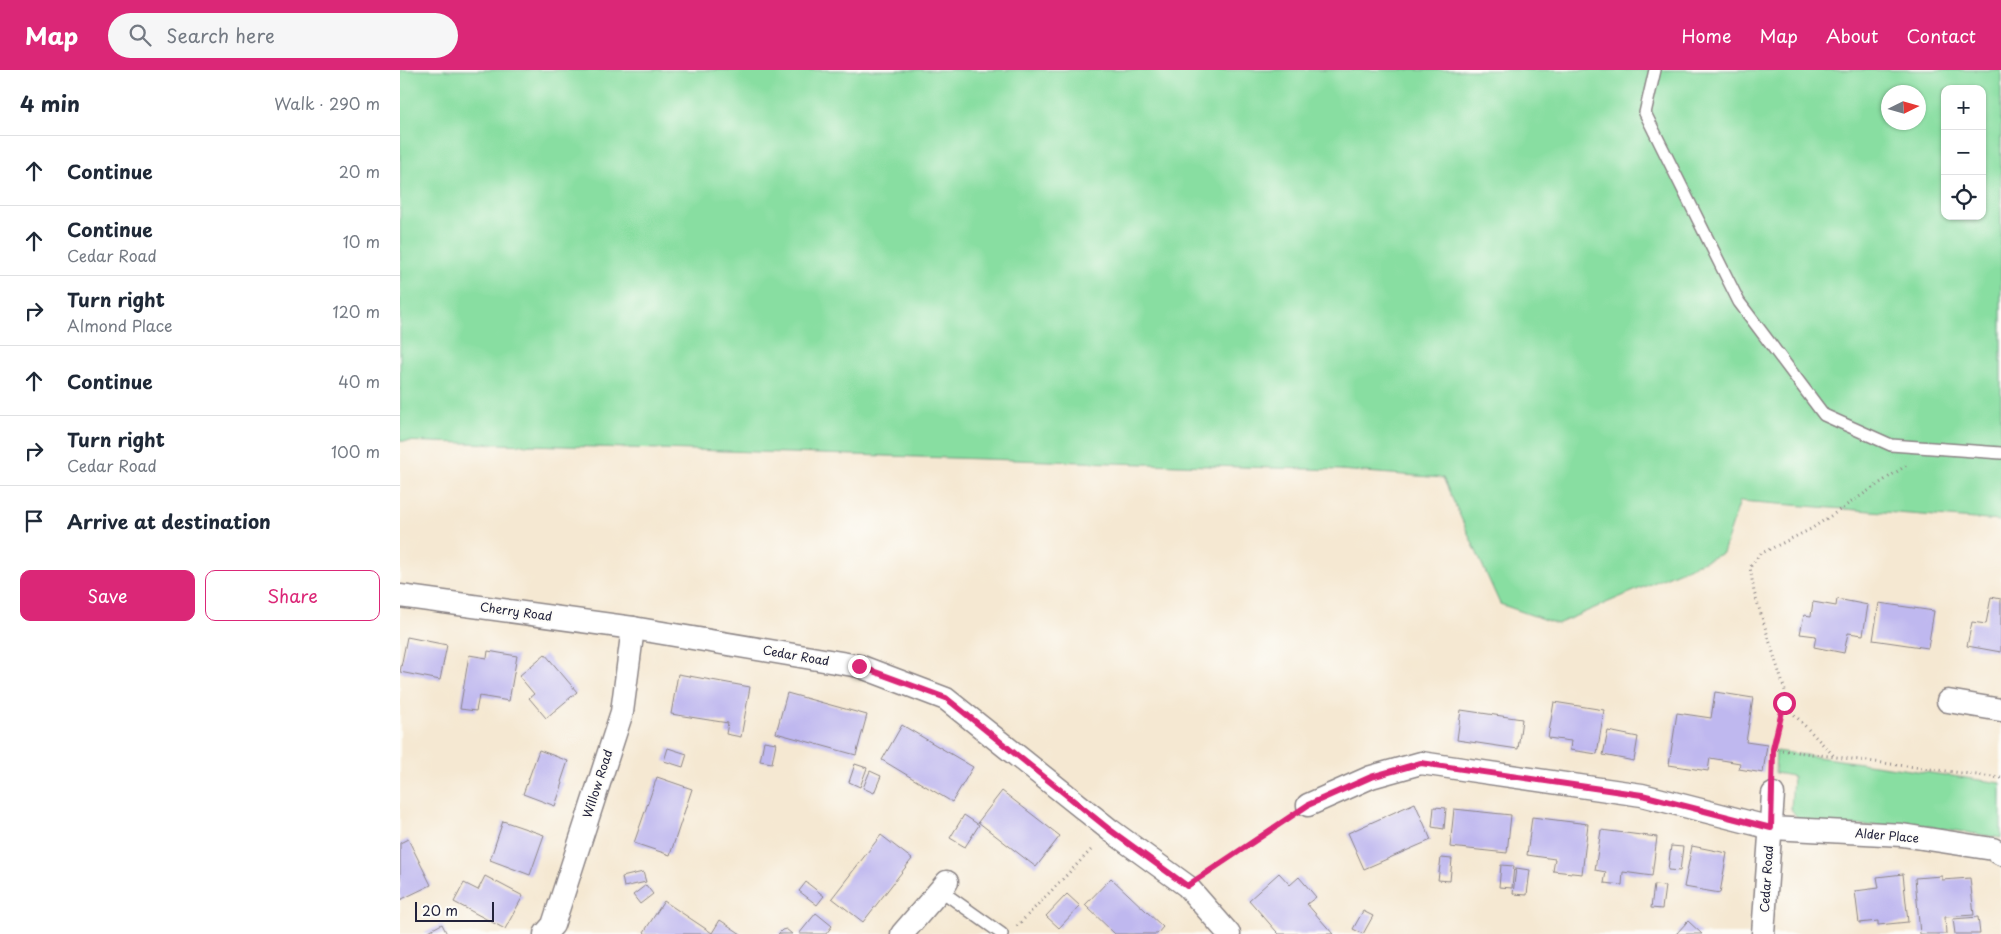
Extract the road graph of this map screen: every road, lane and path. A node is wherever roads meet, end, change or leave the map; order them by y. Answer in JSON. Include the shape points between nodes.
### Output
{"nodes":[{"id":1,"x":1655,"y":70,"type":"edge"},
{"id":2,"x":1932,"y":448,"type":"junction"},
{"id":3,"x":2001,"y":453,"type":"edge"},
{"id":4,"x":400,"y":596,"type":"edge"},
{"id":5,"x":633,"y":628,"type":"junction"},
{"id":6,"x":1948,"y":701,"type":"dead end"},
{"id":7,"x":1784,"y":703,"type":"junction"},
{"id":8,"x":2001,"y":710,"type":"edge"},
{"id":9,"x":1773,"y":749,"type":"junction"},
{"id":10,"x":1836,"y":757,"type":"junction"},
{"id":11,"x":2001,"y":778,"type":"edge"},
{"id":12,"x":1773,"y":794,"type":"joint"},
{"id":13,"x":1308,"y":805,"type":"joint"},
{"id":14,"x":1771,"y":828,"type":"junction"},
{"id":15,"x":1110,"y":830,"type":"junction"},
{"id":16,"x":2001,"y":854,"type":"edge"},
{"id":17,"x":944,"y":886,"type":"joint"},
{"id":18,"x":1187,"y":886,"type":"junction"},
{"id":19,"x":1017,"y":927,"type":"dead end"},
{"id":20,"x":554,"y":931,"type":"edge"},
{"id":21,"x":902,"y":934,"type":"edge"},
{"id":22,"x":1002,"y":934,"type":"edge"},
{"id":23,"x":1229,"y":934,"type":"edge"},
{"id":24,"x":1763,"y":934,"type":"edge"}],
"edges":[{"from":1,"to":2,"type":"lane","via":[[1645,113],[1740,302],[1824,415],[1892,445]]},
{"from":2,"to":3,"type":"lane"},
{"from":2,"to":7,"type":"path","via":[[1811,529],[1760,554],[1750,567],[1754,592],[1786,694]]},
{"from":4,"to":5,"type":"street","name":"Cherry Road"},
{"from":5,"to":15,"type":"street","name":"Cedar Road","via":[[859,666],[946,698]]},
{"from":5,"to":20,"type":"street","name":"Willow Road","via":[[622,712]]},
{"from":6,"to":8,"type":"street"},
{"from":7,"to":9,"type":"path"},
{"from":7,"to":10,"type":"path"},
{"from":9,"to":10,"type":"path"},
{"from":9,"to":12,"type":"path"},
{"from":10,"to":11,"type":"path"},
{"from":12,"to":14,"type":"street","name":"Cedar Road"},
{"from":13,"to":14,"type":"street","name":"Alder Place","via":[[1371,777],[1421,763],[1642,795]]},
{"from":13,"to":18,"type":"path"},
{"from":14,"to":16,"type":"street","name":"Alder Place","via":[[1902,835],[1993,849]]},
{"from":14,"to":24,"type":"street","name":"Cedar Road"},
{"from":15,"to":18,"type":"street","name":"Cedar Road"},
{"from":15,"to":19,"type":"path"},
{"from":17,"to":21,"type":"street"},
{"from":17,"to":22,"type":"lane"},
{"from":18,"to":23,"type":"street","name":"Cedar Road"}]}
